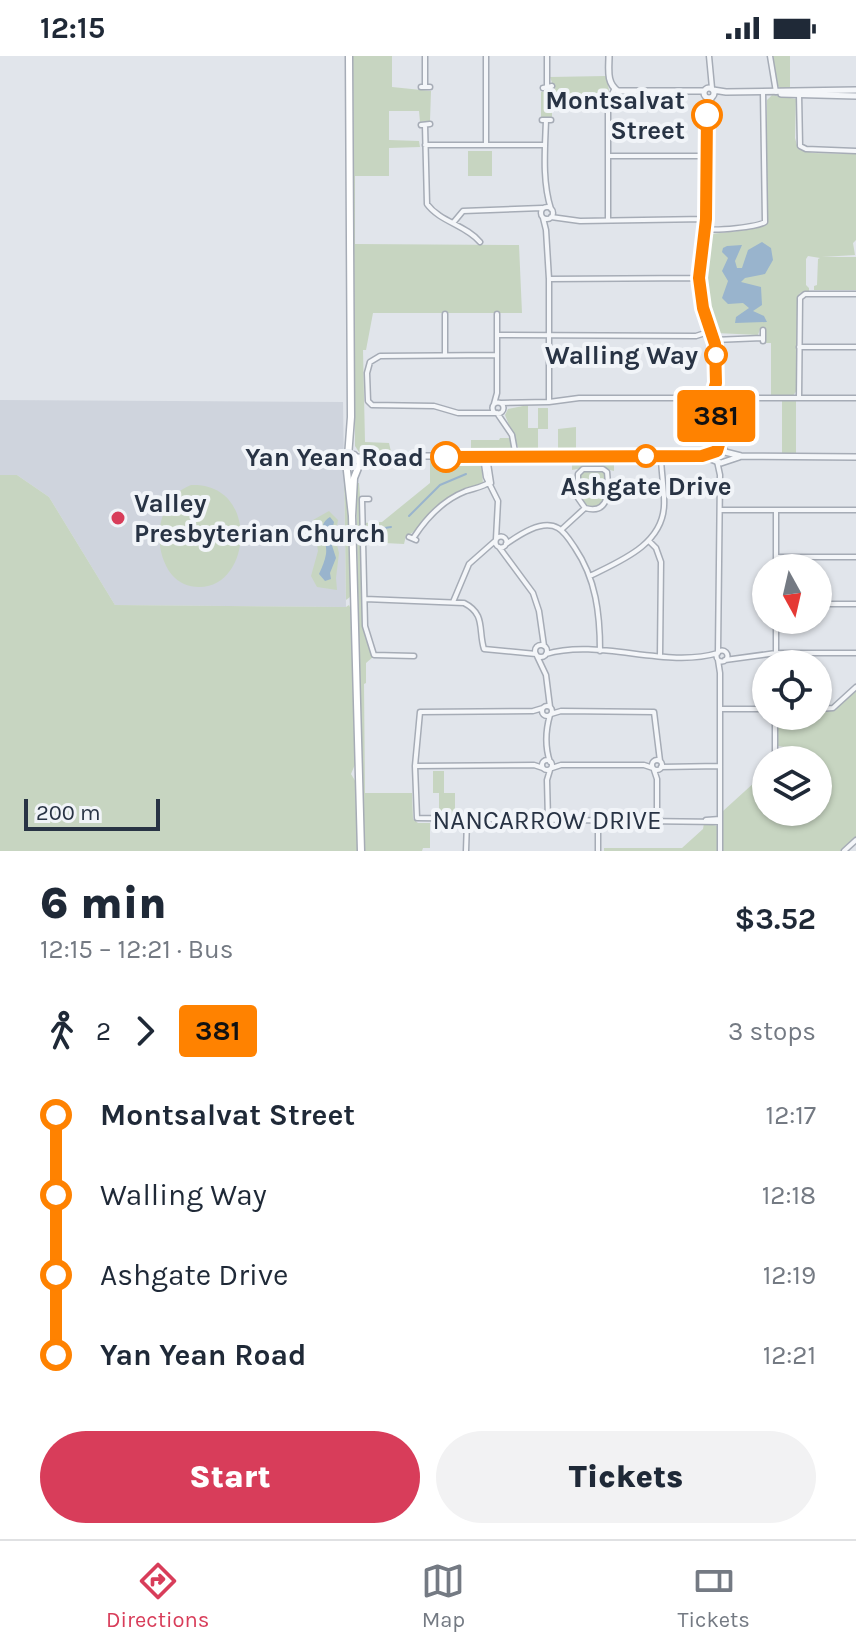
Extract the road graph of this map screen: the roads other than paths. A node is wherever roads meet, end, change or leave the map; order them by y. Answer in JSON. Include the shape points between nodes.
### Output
{"nodes":[{"id":1,"x":349,"y":56,"type":"edge"},
{"id":2,"x":425,"y":56,"type":"edge"},
{"id":3,"x":486,"y":56,"type":"edge"},
{"id":4,"x":547,"y":56,"type":"edge"},
{"id":5,"x":609,"y":56,"type":"edge"},
{"id":6,"x":709,"y":56,"type":"edge"},
{"id":7,"x":770,"y":56,"type":"edge"},
{"id":8,"x":425,"y":87,"type":"dead end"},
{"id":9,"x":547,"y":87,"type":"dead end"},
{"id":10,"x":614,"y":90,"type":"junction"},
{"id":11,"x":774,"y":92,"type":"junction"},
{"id":12,"x":799,"y":92,"type":"junction"},
{"id":13,"x":709,"y":93,"type":"junction"},
{"id":14,"x":856,"y":93,"type":"edge"},
{"id":15,"x":546,"y":120,"type":"dead end"},
{"id":16,"x":425,"y":124,"type":"dead end"},
{"id":17,"x":425,"y":145,"type":"junction"},
{"id":18,"x":486,"y":145,"type":"junction"},
{"id":19,"x":545,"y":145,"type":"junction"},
{"id":20,"x":856,"y":151,"type":"edge"},
{"id":21,"x":608,"y":156,"type":"junction"},
{"id":22,"x":706,"y":156,"type":"junction"},
{"id":23,"x":547,"y":196,"type":"junction"},
{"id":24,"x":543,"y":208,"type":"junction"},
{"id":25,"x":527,"y":210,"type":"junction"},
{"id":26,"x":552,"y":210,"type":"junction"},
{"id":27,"x":542,"y":217,"type":"junction"},
{"id":28,"x":550,"y":218,"type":"junction"},
{"id":29,"x":564,"y":219,"type":"junction"},
{"id":30,"x":706,"y":219,"type":"junction"},
{"id":31,"x":608,"y":220,"type":"junction"},
{"id":32,"x":453,"y":223,"type":"junction"},
{"id":33,"x":705,"y":229,"type":"junction"},
{"id":34,"x":546,"y":230,"type":"junction"},
{"id":35,"x":480,"y":242,"type":"dead end"},
{"id":36,"x":699,"y":278,"type":"junction"},
{"id":37,"x":549,"y":279,"type":"junction"},
{"id":38,"x":856,"y":294,"type":"edge"},
{"id":39,"x":445,"y":314,"type":"dead end"},
{"id":40,"x":497,"y":314,"type":"dead end"},
{"id":41,"x":763,"y":330,"type":"dead end"},
{"id":42,"x":711,"y":331,"type":"junction"},
{"id":43,"x":497,"y":335,"type":"junction"},
{"id":44,"x":549,"y":335,"type":"junction"},
{"id":45,"x":714,"y":340,"type":"junction"},
{"id":46,"x":799,"y":347,"type":"junction"},
{"id":47,"x":856,"y":347,"type":"edge"},
{"id":48,"x":445,"y":355,"type":"junction"},
{"id":49,"x":497,"y":355,"type":"junction"},
{"id":50,"x":716,"y":398,"type":"junction"},
{"id":51,"x":799,"y":398,"type":"junction"},
{"id":52,"x":856,"y":398,"type":"edge"},
{"id":53,"x":549,"y":402,"type":"junction"},
{"id":54,"x":514,"y":404,"type":"junction"},
{"id":55,"x":496,"y":407,"type":"junction"},
{"id":56,"x":504,"y":410,"type":"junction"},
{"id":57,"x":505,"y":423,"type":"junction"},
{"id":58,"x":720,"y":441,"type":"junction"},
{"id":59,"x":716,"y":452,"type":"junction"},
{"id":60,"x":725,"y":452,"type":"junction"},
{"id":61,"x":661,"y":456,"type":"junction"},
{"id":62,"x":702,"y":456,"type":"junction"},
{"id":63,"x":741,"y":456,"type":"junction"},
{"id":64,"x":485,"y":457,"type":"junction"},
{"id":65,"x":516,"y":457,"type":"junction"},
{"id":66,"x":856,"y":457,"type":"edge"},
{"id":67,"x":354,"y":461,"type":"junction"},
{"id":68,"x":716,"y":461,"type":"junction"},
{"id":69,"x":725,"y":461,"type":"junction"},
{"id":70,"x":720,"y":475,"type":"junction"},
{"id":71,"x":490,"y":483,"type":"junction"},
{"id":72,"x":369,"y":499,"type":"dead end"},
{"id":73,"x":585,"y":508,"type":"junction"},
{"id":74,"x":720,"y":510,"type":"junction"},
{"id":75,"x":776,"y":510,"type":"junction"},
{"id":76,"x":856,"y":510,"type":"edge"},
{"id":77,"x":498,"y":524,"type":"junction"},
{"id":78,"x":561,"y":530,"type":"junction"},
{"id":79,"x":517,"y":536,"type":"junction"},
{"id":80,"x":504,"y":537,"type":"junction"},
{"id":81,"x":413,"y":538,"type":"dead end"},
{"id":82,"x":496,"y":540,"type":"junction"},
{"id":83,"x":649,"y":541,"type":"junction"},
{"id":84,"x":502,"y":546,"type":"junction"},
{"id":85,"x":483,"y":551,"type":"junction"},
{"id":86,"x":776,"y":554,"type":"edge"},
{"id":87,"x":832,"y":557,"type":"edge"},
{"id":88,"x":856,"y":557,"type":"edge"},
{"id":89,"x":590,"y":576,"type":"junction"},
{"id":90,"x":365,"y":599,"type":"junction"},
{"id":91,"x":455,"y":602,"type":"junction"},
{"id":92,"x":832,"y":604,"type":"edge"},
{"id":93,"x":856,"y":604,"type":"edge"},
{"id":94,"x":541,"y":635,"type":"junction"},
{"id":95,"x":545,"y":647,"type":"junction"},
{"id":96,"x":537,"y":651,"type":"junction"},
{"id":97,"x":558,"y":651,"type":"junction"},
{"id":98,"x":600,"y":651,"type":"junction"},
{"id":99,"x":721,"y":652,"type":"junction"},
{"id":100,"x":832,"y":653,"type":"edge"},
{"id":101,"x":856,"y":653,"type":"edge"},
{"id":102,"x":545,"y":655,"type":"junction"},
{"id":103,"x":752,"y":655,"type":"edge"},
{"id":104,"x":414,"y":656,"type":"dead end"},
{"id":105,"x":660,"y":656,"type":"junction"},
{"id":106,"x":706,"y":656,"type":"junction"},
{"id":107,"x":739,"y":656,"type":"junction"},
{"id":108,"x":718,"y":660,"type":"junction"},
{"id":109,"x":725,"y":660,"type":"junction"},
{"id":110,"x":544,"y":667,"type":"junction"},
{"id":111,"x":720,"y":673,"type":"junction"},
{"id":112,"x":856,"y":687,"type":"edge"},
{"id":113,"x":832,"y":708,"type":"edge"},
{"id":114,"x":720,"y":709,"type":"junction"},
{"id":115,"x":752,"y":709,"type":"edge"},
{"id":116,"x":547,"y":711,"type":"junction"},
{"id":117,"x":547,"y":765,"type":"junction"},
{"id":118,"x":657,"y":765,"type":"junction"},
{"id":119,"x":415,"y":766,"type":"junction"},
{"id":120,"x":720,"y":766,"type":"junction"},
{"id":121,"x":467,"y":820,"type":"junction"},
{"id":122,"x":548,"y":820,"type":"junction"},
{"id":123,"x":598,"y":820,"type":"junction"},
{"id":124,"x":657,"y":820,"type":"junction"},
{"id":125,"x":720,"y":820,"type":"junction"},
{"id":126,"x":856,"y":840,"type":"edge"},
{"id":127,"x":361,"y":851,"type":"edge"},
{"id":128,"x":466,"y":851,"type":"edge"},
{"id":129,"x":598,"y":851,"type":"edge"},
{"id":130,"x":720,"y":851,"type":"edge"},
{"id":131,"x":844,"y":851,"type":"edge"}],
"edges":[{"from":1,"to":67,"type":"main road"},
{"from":2,"to":8,"type":"street"},
{"from":3,"to":18,"type":"street"},
{"from":4,"to":9,"type":"street"},
{"from":5,"to":10,"type":"street"},
{"from":6,"to":13,"type":"street"},
{"from":7,"to":11,"type":"street"},
{"from":10,"to":13,"type":"street"},
{"from":10,"to":21,"type":"street","via":[[608,102]]},
{"from":11,"to":12,"type":"street"},
{"from":11,"to":13,"type":"street"},
{"from":11,"to":33,"type":"street","via":[[765,103],[765,222]]},
{"from":12,"to":14,"type":"street"},
{"from":12,"to":20,"type":"street","via":[[802,148]]},
{"from":13,"to":22,"type":"street"},
{"from":15,"to":19,"type":"street"},
{"from":16,"to":17,"type":"street"},
{"from":17,"to":18,"type":"street"},
{"from":17,"to":32,"type":"street","via":[[427,204]]},
{"from":18,"to":19,"type":"street"},
{"from":19,"to":23,"type":"street"},
{"from":21,"to":22,"type":"street"},
{"from":21,"to":31,"type":"street"},
{"from":22,"to":30,"type":"street"},
{"from":23,"to":24,"type":"street"},
{"from":23,"to":26,"type":"street"},
{"from":24,"to":25,"type":"street"},
{"from":24,"to":26,"type":"street"},
{"from":24,"to":27,"type":"street"},
{"from":25,"to":27,"type":"street"},
{"from":25,"to":32,"type":"street","via":[[463,211]]},
{"from":26,"to":28,"type":"street"},
{"from":26,"to":29,"type":"street"},
{"from":27,"to":28,"type":"street"},
{"from":27,"to":34,"type":"street"},
{"from":28,"to":29,"type":"street"},
{"from":28,"to":34,"type":"street"},
{"from":29,"to":31,"type":"street"},
{"from":30,"to":31,"type":"street"},
{"from":30,"to":33,"type":"street"},
{"from":32,"to":35,"type":"street"},
{"from":33,"to":36,"type":"street"},
{"from":34,"to":37,"type":"street"},
{"from":36,"to":37,"type":"street"},
{"from":36,"to":42,"type":"street"},
{"from":37,"to":44,"type":"street"},
{"from":38,"to":46,"type":"street","via":[[803,295]]},
{"from":39,"to":48,"type":"street"},
{"from":40,"to":43,"type":"street"},
{"from":41,"to":45,"type":"street","via":[[762,339]]},
{"from":42,"to":44,"type":"street","via":[[696,336]]},
{"from":42,"to":45,"type":"street"},
{"from":43,"to":44,"type":"street"},
{"from":43,"to":49,"type":"street"},
{"from":44,"to":53,"type":"street"},
{"from":45,"to":50,"type":"street"},
{"from":46,"to":47,"type":"street"},
{"from":46,"to":51,"type":"street"},
{"from":48,"to":49,"type":"street"},
{"from":48,"to":55,"type":"street","via":[[375,358],[367,369],[368,402],[434,406],[458,413]]},
{"from":49,"to":55,"type":"street"},
{"from":50,"to":51,"type":"street"},
{"from":50,"to":53,"type":"street"},
{"from":50,"to":58,"type":"street"},
{"from":51,"to":52,"type":"street"},
{"from":53,"to":54,"type":"street"},
{"from":54,"to":55,"type":"street"},
{"from":54,"to":56,"type":"street"},
{"from":55,"to":56,"type":"street"},
{"from":55,"to":57,"type":"street"},
{"from":56,"to":57,"type":"street"},
{"from":57,"to":65,"type":"street"},
{"from":58,"to":59,"type":"street"},
{"from":58,"to":60,"type":"street"},
{"from":59,"to":60,"type":"street"},
{"from":59,"to":62,"type":"street"},
{"from":59,"to":68,"type":"street"},
{"from":60,"to":63,"type":"street"},
{"from":60,"to":69,"type":"street"},
{"from":61,"to":62,"type":"street"},
{"from":61,"to":65,"type":"street"},
{"from":61,"to":83,"type":"street","via":[[664,507]]},
{"from":62,"to":68,"type":"street"},
{"from":63,"to":66,"type":"street"},
{"from":63,"to":69,"type":"street"},
{"from":64,"to":65,"type":"street"},
{"from":64,"to":67,"type":"street"},
{"from":64,"to":71,"type":"street"},
{"from":67,"to":127,"type":"main road"},
{"from":68,"to":69,"type":"street"},
{"from":68,"to":70,"type":"street"},
{"from":69,"to":70,"type":"street"},
{"from":70,"to":74,"type":"street"},
{"from":71,"to":77,"type":"street","via":[[498,501]]},
{"from":71,"to":81,"type":"street","via":[[442,505]]},
{"from":72,"to":90,"type":"street","via":[[362,499]]},
{"from":73,"to":73,"type":"street","via":[[597,509],[606,502],[605,470],[579,472],[578,495]]},
{"from":73,"to":78,"type":"street"},
{"from":74,"to":75,"type":"street"},
{"from":74,"to":99,"type":"street"},
{"from":75,"to":76,"type":"street"},
{"from":75,"to":86,"type":"street"},
{"from":77,"to":80,"type":"street"},
{"from":77,"to":82,"type":"street"},
{"from":78,"to":79,"type":"street","via":[[536,527]]},
{"from":78,"to":89,"type":"street"},
{"from":79,"to":80,"type":"street"},
{"from":79,"to":84,"type":"street"},
{"from":80,"to":82,"type":"street"},
{"from":80,"to":84,"type":"street"},
{"from":82,"to":84,"type":"street"},
{"from":82,"to":85,"type":"street"},
{"from":83,"to":89,"type":"street"},
{"from":83,"to":105,"type":"street","via":[[661,562]]},
{"from":84,"to":85,"type":"street"},
{"from":84,"to":94,"type":"street","via":[[536,598]]},
{"from":85,"to":91,"type":"street","via":[[469,564]]},
{"from":87,"to":88,"type":"street"},
{"from":89,"to":98,"type":"street","via":[[599,611]]},
{"from":90,"to":91,"type":"street"},
{"from":90,"to":104,"type":"street","via":[[365,631],[373,654]]},
{"from":91,"to":96,"type":"street","via":[[477,613],[484,649]]},
{"from":92,"to":93,"type":"street"},
{"from":94,"to":95,"type":"street"},
{"from":94,"to":96,"type":"street"},
{"from":95,"to":96,"type":"street"},
{"from":95,"to":97,"type":"street"},
{"from":95,"to":102,"type":"street"},
{"from":96,"to":102,"type":"street"},
{"from":96,"to":110,"type":"street"},
{"from":97,"to":98,"type":"street"},
{"from":97,"to":102,"type":"street"},
{"from":98,"to":105,"type":"street"},
{"from":99,"to":106,"type":"street"},
{"from":99,"to":107,"type":"street"},
{"from":99,"to":108,"type":"street"},
{"from":99,"to":109,"type":"street"},
{"from":100,"to":101,"type":"street"},
{"from":102,"to":110,"type":"street"},
{"from":103,"to":107,"type":"street"},
{"from":105,"to":106,"type":"street"},
{"from":106,"to":108,"type":"street"},
{"from":107,"to":109,"type":"street"},
{"from":108,"to":109,"type":"street"},
{"from":108,"to":111,"type":"street"},
{"from":109,"to":111,"type":"street"},
{"from":110,"to":116,"type":"street"},
{"from":111,"to":114,"type":"street"},
{"from":112,"to":113,"type":"street"},
{"from":114,"to":115,"type":"street"},
{"from":114,"to":120,"type":"street"},
{"from":116,"to":117,"type":"street"},
{"from":116,"to":118,"type":"street","name":"NANCARROW DRIVE","via":[[654,712]]},
{"from":116,"to":119,"type":"street","name":"NANCARROW DRIVE","via":[[420,712]]},
{"from":117,"to":118,"type":"street"},
{"from":117,"to":119,"type":"street"},
{"from":117,"to":122,"type":"street"},
{"from":118,"to":120,"type":"street"},
{"from":118,"to":124,"type":"street"},
{"from":119,"to":121,"type":"street","name":"NANCARROW DRIVE","via":[[417,818]]},
{"from":120,"to":125,"type":"street"},
{"from":121,"to":122,"type":"street","name":"NANCARROW DRIVE"},
{"from":121,"to":128,"type":"street"},
{"from":122,"to":123,"type":"street","name":"NANCARROW DRIVE"},
{"from":123,"to":124,"type":"street","name":"NANCARROW DRIVE"},
{"from":123,"to":129,"type":"street"},
{"from":124,"to":125,"type":"street","name":"NANCARROW DRIVE"},
{"from":125,"to":130,"type":"street"},
{"from":126,"to":131,"type":"street"}]}
